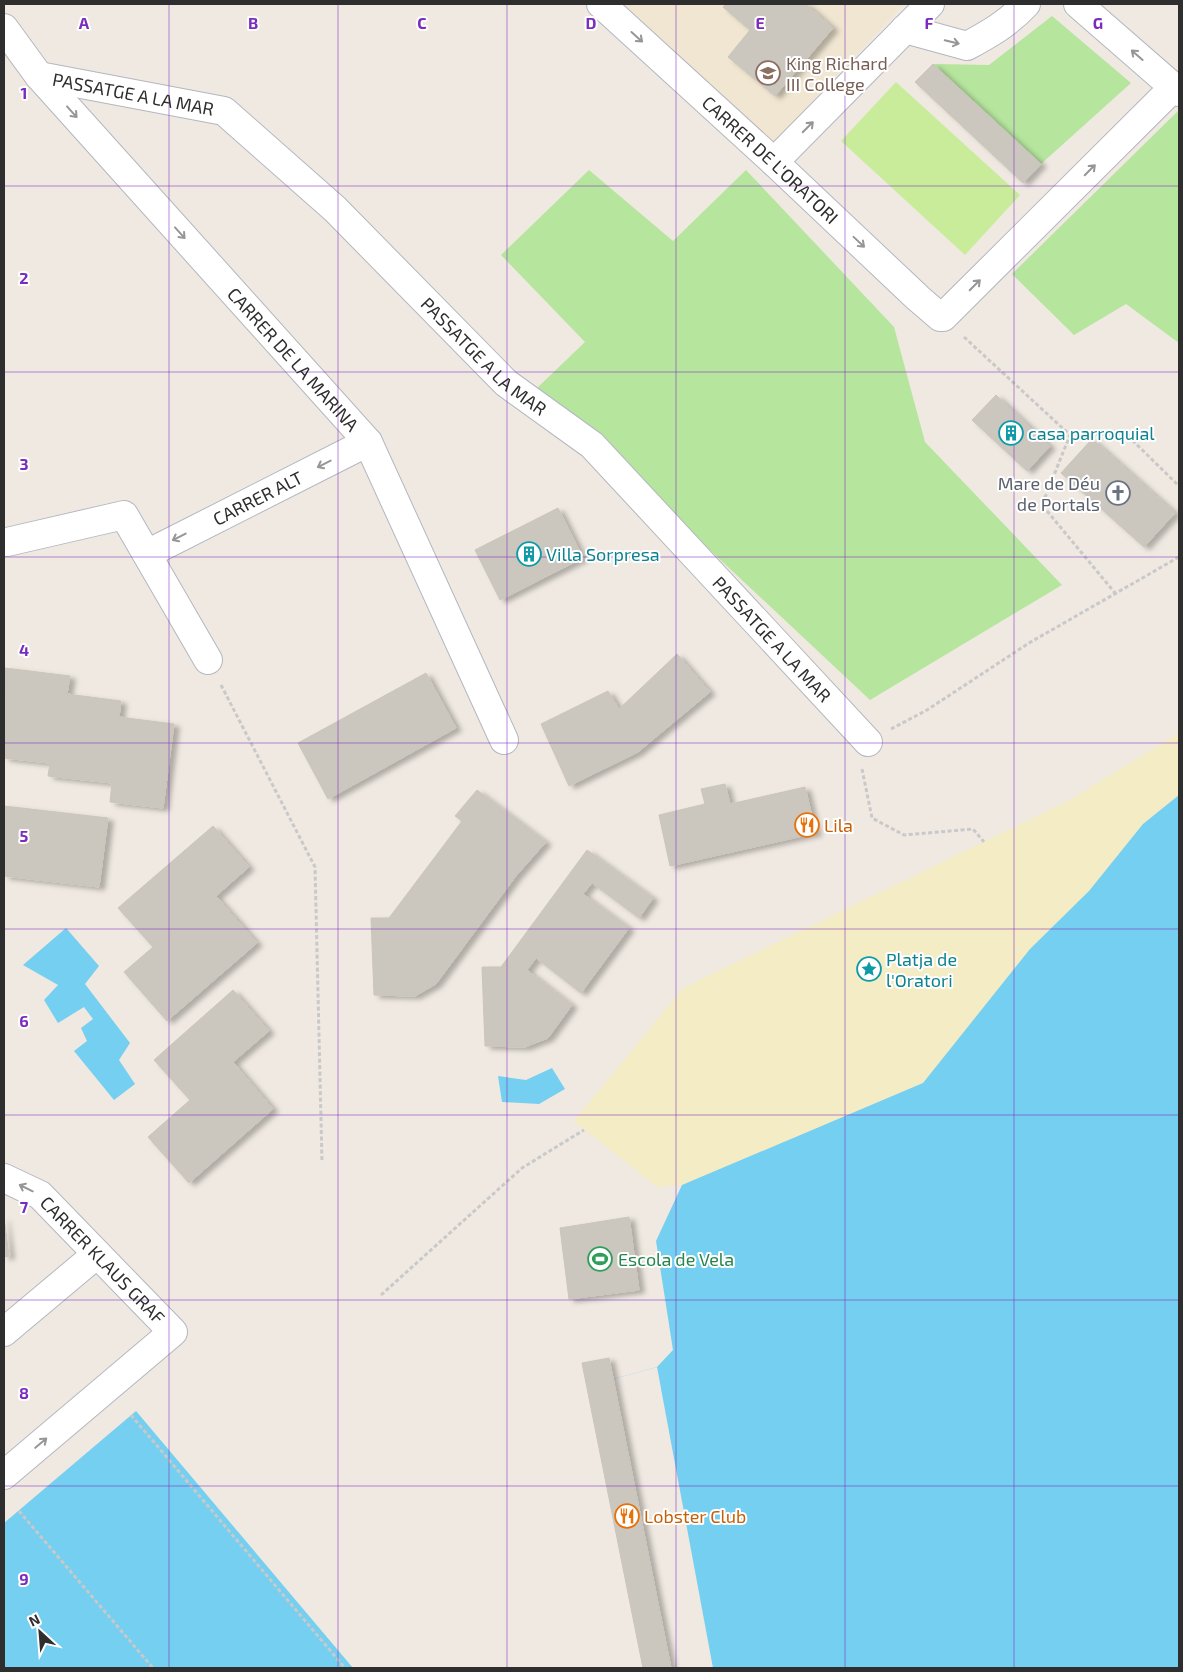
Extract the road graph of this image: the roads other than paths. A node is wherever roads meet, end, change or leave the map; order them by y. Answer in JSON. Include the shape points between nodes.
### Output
{"nodes":[{"id":1,"x":601,"y":4,"type":"edge"},
{"id":2,"x":930,"y":4,"type":"edge"},
{"id":3,"x":1026,"y":4,"type":"edge"},
{"id":4,"x":1078,"y":4,"type":"edge"},
{"id":5,"x":4,"y":28,"type":"edge"},
{"id":6,"x":905,"y":29,"type":"junction"},
{"id":7,"x":39,"y":76,"type":"junction"},
{"id":8,"x":1176,"y":90,"type":"edge"},
{"id":9,"x":774,"y":162,"type":"junction"},
{"id":10,"x":368,"y":442,"type":"junction"},
{"id":11,"x":5,"y":543,"type":"edge"},
{"id":12,"x":146,"y":554,"type":"junction"},
{"id":13,"x":208,"y":660,"type":"road end"},
{"id":14,"x":504,"y":740,"type":"dead end"},
{"id":15,"x":868,"y":742,"type":"road end"},
{"id":16,"x":4,"y":1178,"type":"edge"},
{"id":17,"x":97,"y":1254,"type":"junction"},
{"id":18,"x":4,"y":1332,"type":"edge"},
{"id":19,"x":4,"y":1475,"type":"edge"}],
"edges":[{"from":1,"to":9,"type":"street","name":"CARRER DE L'ORATORI","one_way":true},
{"from":2,"to":6,"type":"street"},
{"from":6,"to":3,"type":"street","one_way":true,"via":[[967,46],[1012,19]]},
{"from":8,"to":4,"type":"street","one_way":true},
{"from":5,"to":7,"type":"street","name":"CARRER DE LA MARINA"},
{"from":9,"to":6,"type":"street","one_way":true},
{"from":7,"to":10,"type":"street","name":"CARRER DE LA MARINA","one_way":true},
{"from":7,"to":15,"type":"street","name":"PASSATGE A LA MAR","via":[[224,111],[335,209],[506,384],[592,445]]},
{"from":9,"to":8,"type":"street","name":"CARRER DE L'ORATORI","one_way":true,"via":[[941,317]]},
{"from":10,"to":12,"type":"street","name":"CARRER ALT","one_way":true},
{"from":10,"to":14,"type":"street","name":"CARRER DE LA MARINA"},
{"from":11,"to":12,"type":"street","via":[[124,515]]},
{"from":12,"to":13,"type":"street"},
{"from":17,"to":16,"type":"street","name":"CARRER KLAUS GRAF","one_way":true,"via":[[40,1195]]},
{"from":17,"to":18,"type":"street"},
{"from":19,"to":17,"type":"street","name":"CARRER KLAUS GRAF","one_way":true,"via":[[173,1332]]}]}
